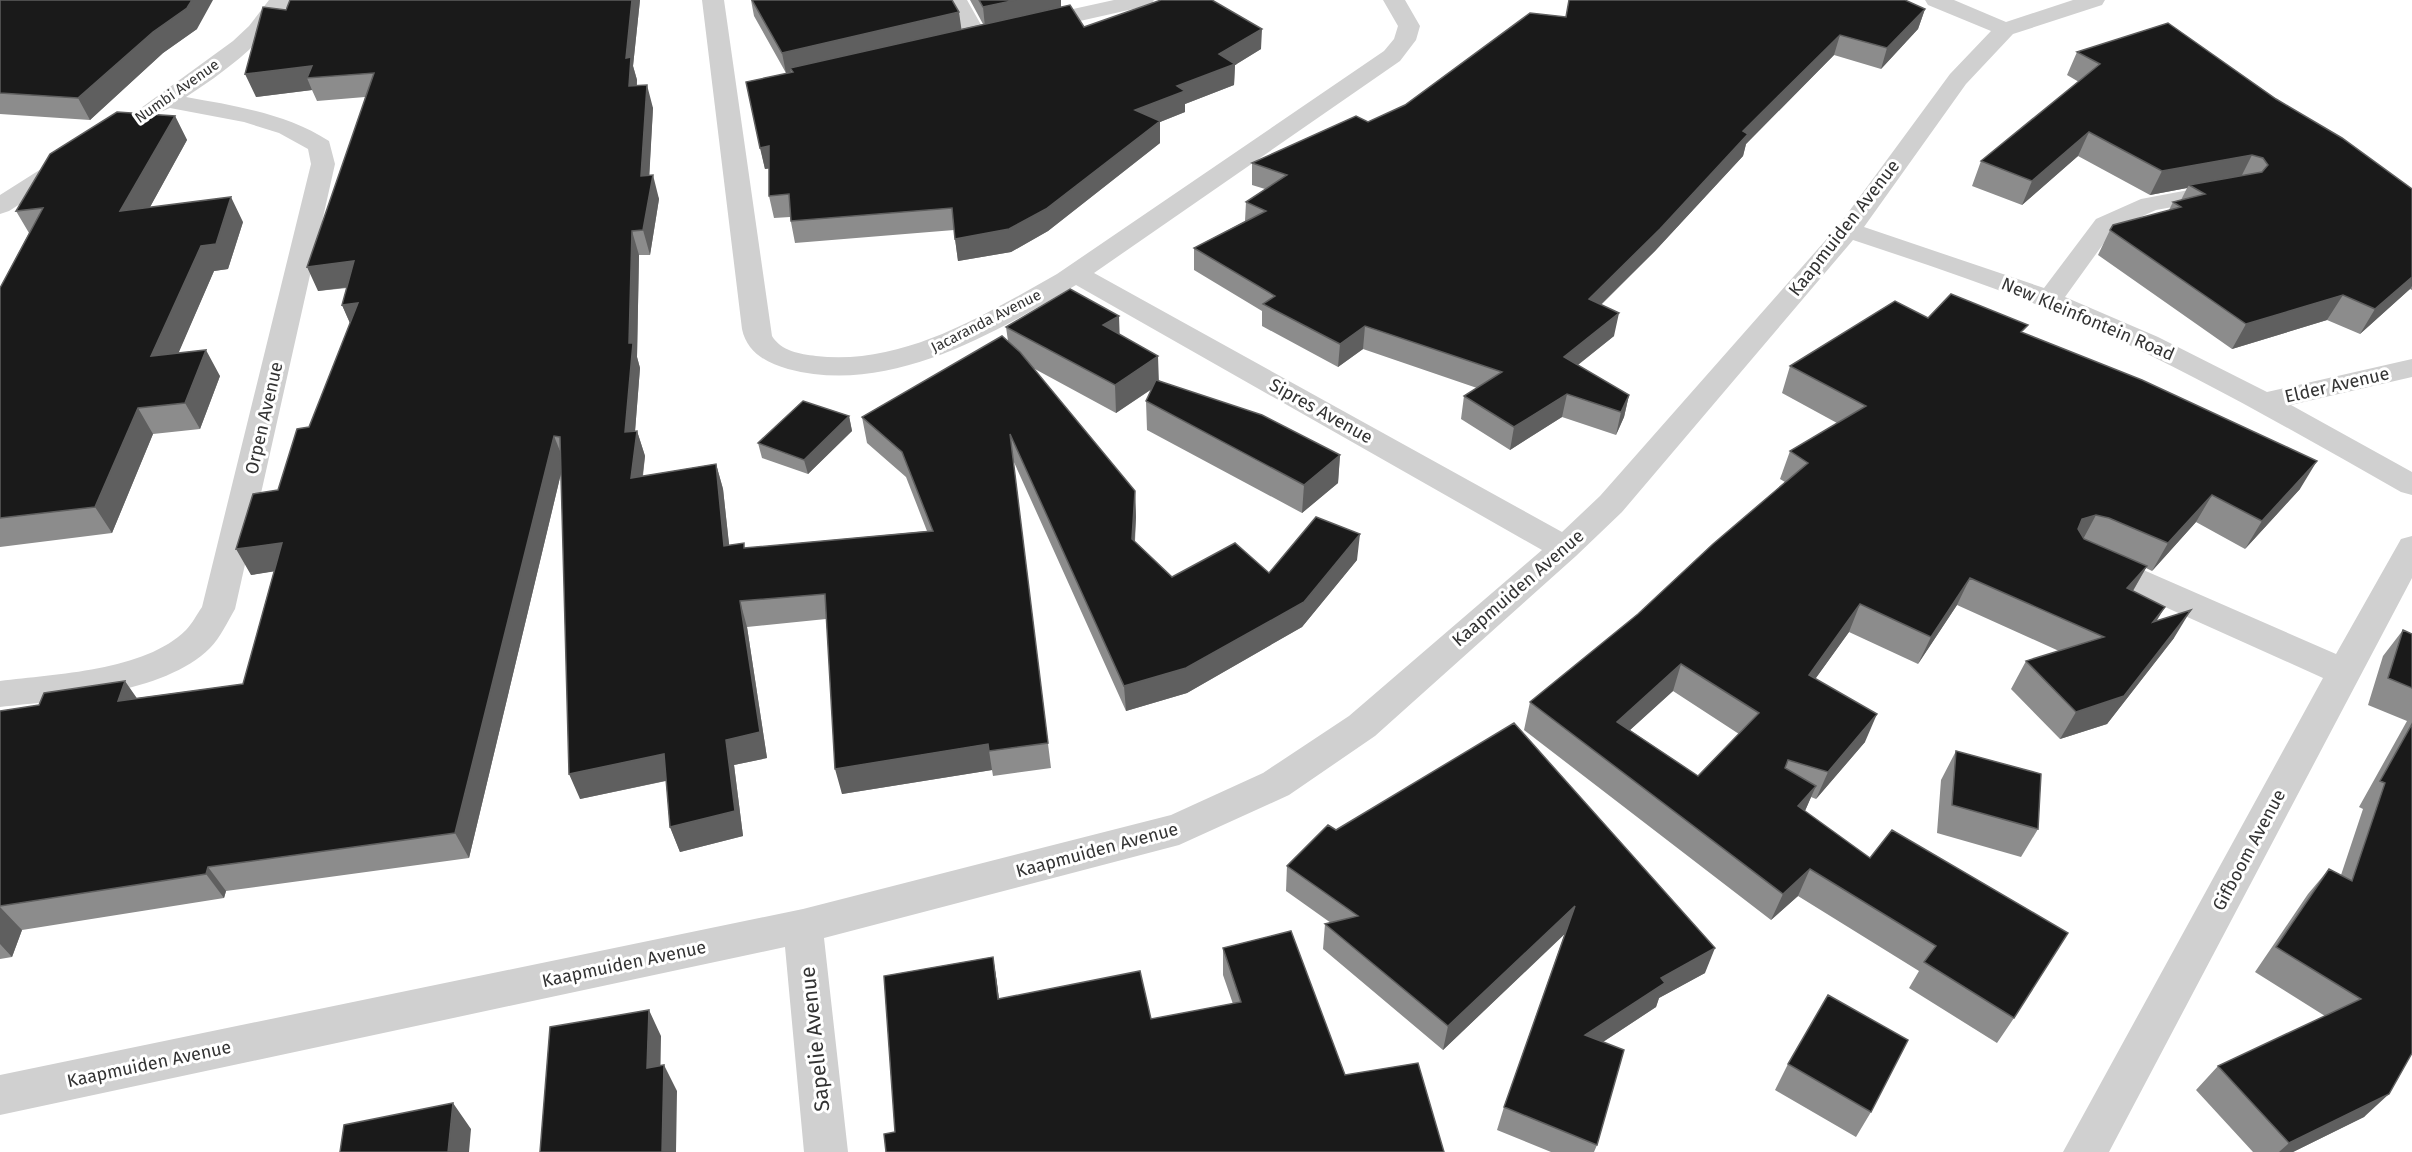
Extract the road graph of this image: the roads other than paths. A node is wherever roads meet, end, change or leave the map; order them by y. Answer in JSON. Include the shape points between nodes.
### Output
{"nodes":[{"id":1,"x":279,"y":0,"type":"edge"},
{"id":2,"x":713,"y":0,"type":"edge"},
{"id":3,"x":956,"y":0,"type":"edge"},
{"id":4,"x":1394,"y":0,"type":"edge"},
{"id":5,"x":1936,"y":0,"type":"edge"},
{"id":6,"x":2094,"y":0,"type":"edge"},
{"id":7,"x":1133,"y":1,"type":"edge"},
{"id":8,"x":2006,"y":29,"type":"junction"},
{"id":9,"x":977,"y":37,"type":"junction"},
{"id":10,"x":955,"y":42,"type":"edge"},
{"id":11,"x":166,"y":100,"type":"junction"},
{"id":12,"x":137,"y":119,"type":"edge"},
{"id":13,"x":88,"y":150,"type":"edge"},
{"id":14,"x":2240,"y":189,"type":"edge"},
{"id":15,"x":0,"y":206,"type":"edge"},
{"id":16,"x":1848,"y":230,"type":"junction"},
{"id":17,"x":1077,"y":274,"type":"junction"},
{"id":18,"x":2049,"y":300,"type":"junction"},
{"id":19,"x":2412,"y":368,"type":"edge"},
{"id":20,"x":2262,"y":403,"type":"junction"},
{"id":21,"x":2412,"y":485,"type":"edge"},
{"id":22,"x":2412,"y":547,"type":"edge"},
{"id":23,"x":1565,"y":548,"type":"junction"},
{"id":24,"x":2082,"y":556,"type":"edge"},
{"id":25,"x":2344,"y":673,"type":"junction"},
{"id":26,"x":0,"y":694,"type":"edge"},
{"id":27,"x":803,"y":926,"type":"junction"},
{"id":28,"x":0,"y":1095,"type":"edge"},
{"id":29,"x":826,"y":1152,"type":"edge"},
{"id":30,"x":2085,"y":1152,"type":"edge"}],
"edges":[{"from":1,"to":11,"type":"street","name":"Numbi Avenue","via":[[264,26]]},
{"from":2,"to":17,"type":"street","name":"Jacaranda Avenue","via":[[736,93],[753,312],[759,340],[776,356],[842,367],[885,362],[932,349]]},
{"from":3,"to":9,"type":"street"},
{"from":4,"to":17,"type":"street","name":"Jacaranda Avenue","via":[[1409,26],[1405,40],[1392,56]]},
{"from":5,"to":8,"type":"street"},
{"from":6,"to":8,"type":"street","name":"Kaapmuiden Avenue"},
{"from":7,"to":9,"type":"street"},
{"from":8,"to":16,"type":"street","name":"Kaapmuiden Avenue","via":[[1958,79]]},
{"from":9,"to":10,"type":"street"},
{"from":11,"to":12,"type":"street","name":"Numbi Avenue"},
{"from":11,"to":26,"type":"street","name":"Orpen Avenue","via":[[282,125],[305,134],[320,146],[323,164],[218,609],[198,639],[157,666],[91,683]]},
{"from":13,"to":15,"type":"street"},
{"from":14,"to":18,"type":"street","via":[[2150,204],[2105,224]]},
{"from":16,"to":18,"type":"street","name":"New Kleinfontein Road"},
{"from":16,"to":23,"type":"street","name":"Kaapmuiden Avenue","via":[[1611,504]]},
{"from":17,"to":23,"type":"street","name":"Sipres Avenue"},
{"from":18,"to":20,"type":"street","name":"New Kleinfontein Road","via":[[2172,354]]},
{"from":19,"to":20,"type":"street","name":"Elder Avenue"},
{"from":20,"to":21,"type":"street","name":"New Kleinfontein Road"},
{"from":22,"to":25,"type":"street","name":"Gifboom Avenue"},
{"from":23,"to":27,"type":"street","name":"Kaapmuiden Avenue","via":[[1362,726],[1276,784],[1179,829]]},
{"from":24,"to":25,"type":"street"},
{"from":25,"to":30,"type":"street","name":"Gifboom Avenue"},
{"from":27,"to":28,"type":"street","name":"Kaapmuiden Avenue"},
{"from":27,"to":29,"type":"street","name":"Sapelie Avenue"}]}
